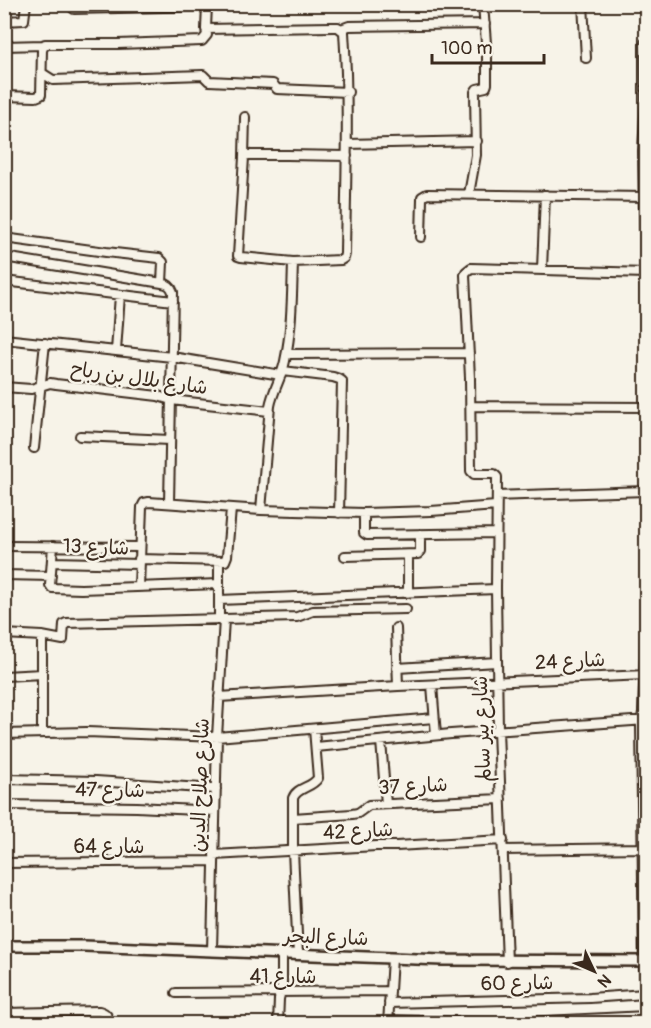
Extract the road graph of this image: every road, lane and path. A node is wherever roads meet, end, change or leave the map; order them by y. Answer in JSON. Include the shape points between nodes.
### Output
{"nodes":[{"id":1,"x":26,"y":4,"type":"edge"},
{"id":2,"x":483,"y":4,"type":"edge"},
{"id":3,"x":583,"y":4,"type":"edge"},
{"id":4,"x":207,"y":5,"type":"edge"},
{"id":5,"x":74,"y":9,"type":"dead end"},
{"id":6,"x":4,"y":21,"type":"edge"},
{"id":7,"x":485,"y":24,"type":"junction"},
{"id":8,"x":206,"y":29,"type":"junction"},
{"id":9,"x":341,"y":29,"type":"junction"},
{"id":10,"x":645,"y":43,"type":"dead end"},
{"id":11,"x":43,"y":45,"type":"junction"},
{"id":12,"x":4,"y":46,"type":"edge"},
{"id":13,"x":586,"y":58,"type":"dead end"},
{"id":14,"x":42,"y":72,"type":"junction"},
{"id":15,"x":646,"y":81,"type":"edge"},
{"id":16,"x":348,"y":92,"type":"junction"},
{"id":17,"x":4,"y":96,"type":"edge"},
{"id":18,"x":245,"y":117,"type":"dead end"},
{"id":19,"x":477,"y":141,"type":"junction"},
{"id":20,"x":347,"y":144,"type":"junction"},
{"id":21,"x":347,"y":156,"type":"junction"},
{"id":22,"x":244,"y":157,"type":"junction"},
{"id":23,"x":645,"y":171,"type":"edge"},
{"id":24,"x":469,"y":194,"type":"junction"},
{"id":25,"x":545,"y":195,"type":"junction"},
{"id":26,"x":646,"y":197,"type":"edge"},
{"id":27,"x":646,"y":233,"type":"edge"},
{"id":28,"x":421,"y":237,"type":"dead end"},
{"id":29,"x":4,"y":238,"type":"edge"},
{"id":30,"x":4,"y":257,"type":"edge"},
{"id":31,"x":293,"y":262,"type":"junction"},
{"id":32,"x":542,"y":269,"type":"junction"},
{"id":33,"x":646,"y":273,"type":"edge"},
{"id":34,"x":4,"y":281,"type":"edge"},
{"id":35,"x":162,"y":283,"type":"junction"},
{"id":36,"x":120,"y":295,"type":"junction"},
{"id":37,"x":173,"y":302,"type":"junction"},
{"id":38,"x":646,"y":330,"type":"edge"},
{"id":39,"x":4,"y":339,"type":"edge"},
{"id":40,"x":45,"y":343,"type":"junction"},
{"id":41,"x":116,"y":351,"type":"junction"},
{"id":42,"x":469,"y":353,"type":"junction"},
{"id":43,"x":287,"y":354,"type":"junction"},
{"id":44,"x":172,"y":357,"type":"junction"},
{"id":45,"x":282,"y":373,"type":"junction"},
{"id":46,"x":4,"y":387,"type":"edge"},
{"id":47,"x":40,"y":387,"type":"junction"},
{"id":48,"x":171,"y":400,"type":"junction"},
{"id":49,"x":471,"y":406,"type":"junction"},
{"id":50,"x":646,"y":407,"type":"edge"},
{"id":51,"x":270,"y":411,"type":"junction"},
{"id":52,"x":80,"y":436,"type":"dead end"},
{"id":53,"x":170,"y":440,"type":"junction"},
{"id":54,"x":34,"y":448,"type":"dead end"},
{"id":55,"x":646,"y":491,"type":"edge"},
{"id":56,"x":496,"y":496,"type":"junction"},
{"id":57,"x":169,"y":503,"type":"junction"},
{"id":58,"x":496,"y":506,"type":"junction"},
{"id":59,"x":231,"y":508,"type":"junction"},
{"id":60,"x":261,"y":510,"type":"junction"},
{"id":61,"x":339,"y":513,"type":"junction"},
{"id":62,"x":364,"y":513,"type":"junction"},
{"id":63,"x":496,"y":533,"type":"junction"},
{"id":64,"x":420,"y":534,"type":"junction"},
{"id":65,"x":4,"y":546,"type":"edge"},
{"id":66,"x":52,"y":546,"type":"junction"},
{"id":67,"x":140,"y":547,"type":"junction"},
{"id":68,"x":408,"y":555,"type":"junction"},
{"id":69,"x":345,"y":556,"type":"dead end"},
{"id":70,"x":219,"y":561,"type":"junction"},
{"id":71,"x":52,"y":562,"type":"junction"},
{"id":72,"x":139,"y":562,"type":"junction"},
{"id":73,"x":4,"y":575,"type":"edge"},
{"id":74,"x":51,"y":576,"type":"junction"},
{"id":75,"x":219,"y":585,"type":"junction"},
{"id":76,"x":139,"y":587,"type":"junction"},
{"id":77,"x":496,"y":589,"type":"junction"},
{"id":78,"x":408,"y":593,"type":"junction"},
{"id":79,"x":219,"y":600,"type":"junction"},
{"id":80,"x":406,"y":609,"type":"dead end"},
{"id":81,"x":221,"y":619,"type":"junction"},
{"id":82,"x":396,"y":628,"type":"dead end"},
{"id":83,"x":646,"y":630,"type":"edge"},
{"id":84,"x":4,"y":634,"type":"edge"},
{"id":85,"x":42,"y":636,"type":"junction"},
{"id":86,"x":497,"y":662,"type":"junction"},
{"id":87,"x":646,"y":663,"type":"edge"},
{"id":88,"x":397,"y":668,"type":"junction"},
{"id":89,"x":42,"y":674,"type":"junction"},
{"id":90,"x":645,"y":675,"type":"edge"},
{"id":91,"x":4,"y":676,"type":"edge"},
{"id":92,"x":497,"y":681,"type":"junction"},
{"id":93,"x":432,"y":685,"type":"junction"},
{"id":94,"x":398,"y":686,"type":"junction"},
{"id":95,"x":219,"y":697,"type":"junction"},
{"id":96,"x":434,"y":718,"type":"junction"},
{"id":97,"x":644,"y":720,"type":"edge"},
{"id":98,"x":314,"y":729,"type":"junction"},
{"id":99,"x":498,"y":730,"type":"junction"},
{"id":100,"x":42,"y":733,"type":"junction"},
{"id":101,"x":4,"y":734,"type":"edge"},
{"id":102,"x":436,"y":735,"type":"junction"},
{"id":103,"x":217,"y":737,"type":"junction"},
{"id":104,"x":381,"y":741,"type":"junction"},
{"id":105,"x":316,"y":747,"type":"junction"},
{"id":106,"x":644,"y":767,"type":"edge"},
{"id":107,"x":4,"y":779,"type":"edge"},
{"id":108,"x":216,"y":789,"type":"junction"},
{"id":109,"x":501,"y":799,"type":"junction"},
{"id":110,"x":386,"y":804,"type":"junction"},
{"id":111,"x":4,"y":805,"type":"edge"},
{"id":112,"x":215,"y":811,"type":"junction"},
{"id":113,"x":293,"y":818,"type":"junction"},
{"id":114,"x":503,"y":840,"type":"junction"},
{"id":115,"x":643,"y":848,"type":"junction"},
{"id":116,"x":503,"y":850,"type":"junction"},
{"id":117,"x":293,"y":851,"type":"junction"},
{"id":118,"x":214,"y":858,"type":"junction"},
{"id":119,"x":4,"y":863,"type":"edge"},
{"id":120,"x":645,"y":876,"type":"edge"},
{"id":121,"x":645,"y":895,"type":"edge"},
{"id":122,"x":645,"y":913,"type":"edge"},
{"id":123,"x":645,"y":934,"type":"edge"},
{"id":124,"x":4,"y":946,"type":"edge"},
{"id":125,"x":212,"y":951,"type":"junction"},
{"id":126,"x":282,"y":954,"type":"junction"},
{"id":127,"x":297,"y":955,"type":"junction"},
{"id":128,"x":392,"y":958,"type":"junction"},
{"id":129,"x":645,"y":961,"type":"edge"},
{"id":130,"x":507,"y":962,"type":"junction"},
{"id":131,"x":390,"y":991,"type":"junction"},
{"id":132,"x":176,"y":993,"type":"dead end"},
{"id":133,"x":281,"y":993,"type":"junction"},
{"id":134,"x":646,"y":998,"type":"edge"},
{"id":135,"x":389,"y":1003,"type":"junction"},
{"id":136,"x":4,"y":1008,"type":"edge"},
{"id":137,"x":5,"y":1012,"type":"edge"},
{"id":138,"x":646,"y":1016,"type":"edge"},
{"id":139,"x":388,"y":1022,"type":"edge"},
{"id":140,"x":5,"y":1023,"type":"edge"},
{"id":141,"x":108,"y":1023,"type":"edge"},
{"id":142,"x":278,"y":1023,"type":"edge"},
{"id":143,"x":646,"y":1023,"type":"edge"}],
"edges":[{"from":1,"to":6,"type":"street","via":[[24,20]]},
{"from":2,"to":7,"type":"street"},
{"from":3,"to":13,"type":"street"},
{"from":4,"to":5,"type":"street"},
{"from":4,"to":8,"type":"street"},
{"from":7,"to":9,"type":"street"},
{"from":7,"to":19,"type":"street","via":[[487,84],[475,92]]},
{"from":8,"to":9,"type":"street"},
{"from":8,"to":11,"type":"street","via":[[202,40]]},
{"from":9,"to":16,"type":"street"},
{"from":10,"to":15,"type":"street"},
{"from":11,"to":12,"type":"street"},
{"from":11,"to":14,"type":"street"},
{"from":14,"to":16,"type":"street","via":[[53,80],[203,75],[209,81],[273,84],[277,89]]},
{"from":14,"to":17,"type":"street","via":[[39,97]]},
{"from":15,"to":23,"type":"street"},
{"from":16,"to":20,"type":"street"},
{"from":18,"to":22,"type":"street"},
{"from":19,"to":20,"type":"street"},
{"from":19,"to":24,"type":"street"},
{"from":20,"to":21,"type":"street"},
{"from":21,"to":22,"type":"street"},
{"from":21,"to":31,"type":"street","via":[[344,258]]},
{"from":22,"to":31,"type":"street","via":[[238,256]]},
{"from":23,"to":26,"type":"street"},
{"from":24,"to":25,"type":"street"},
{"from":24,"to":28,"type":"street","via":[[422,196]]},
{"from":25,"to":26,"type":"street"},
{"from":25,"to":32,"type":"street"},
{"from":26,"to":27,"type":"street"},
{"from":27,"to":33,"type":"street"},
{"from":29,"to":35,"type":"street","via":[[159,258],[163,262]]},
{"from":30,"to":35,"type":"street"},
{"from":31,"to":43,"type":"street"},
{"from":32,"to":33,"type":"street"},
{"from":32,"to":42,"type":"street","via":[[468,269],[465,280]]},
{"from":33,"to":38,"type":"street"},
{"from":34,"to":36,"type":"street"},
{"from":35,"to":37,"type":"street","via":[[172,289]]},
{"from":36,"to":37,"type":"street"},
{"from":36,"to":41,"type":"street"},
{"from":37,"to":44,"type":"street"},
{"from":39,"to":40,"type":"street"},
{"from":40,"to":41,"type":"street"},
{"from":40,"to":47,"type":"street"},
{"from":41,"to":44,"type":"street"},
{"from":42,"to":43,"type":"street"},
{"from":42,"to":49,"type":"street"},
{"from":43,"to":45,"type":"street"},
{"from":44,"to":45,"type":"street"},
{"from":44,"to":48,"type":"street"},
{"from":45,"to":51,"type":"street"},
{"from":45,"to":61,"type":"street","via":[[342,381]]},
{"from":46,"to":47,"type":"street","name":"شارع بلال بن رباح"},
{"from":47,"to":48,"type":"street","name":"شارع بلال بن رباح","via":[[50,383]]},
{"from":47,"to":54,"type":"street"},
{"from":48,"to":51,"type":"street","name":"شارع بلال بن رباح"},
{"from":48,"to":53,"type":"street"},
{"from":49,"to":50,"type":"street"},
{"from":49,"to":56,"type":"street","via":[[471,471],[495,475]]},
{"from":51,"to":60,"type":"street"},
{"from":52,"to":53,"type":"street"},
{"from":53,"to":57,"type":"street"},
{"from":55,"to":56,"type":"street"},
{"from":56,"to":58,"type":"street","name":"شارع بير سالم"},
{"from":57,"to":59,"type":"street"},
{"from":57,"to":67,"type":"street","via":[[142,504]]},
{"from":58,"to":62,"type":"street"},
{"from":58,"to":63,"type":"street","name":"شارع بير سالم"},
{"from":59,"to":60,"type":"street"},
{"from":59,"to":70,"type":"street","via":[[227,556],[225,561]]},
{"from":60,"to":61,"type":"street"},
{"from":61,"to":62,"type":"street"},
{"from":62,"to":64,"type":"street","via":[[367,535]]},
{"from":63,"to":64,"type":"street"},
{"from":63,"to":77,"type":"street","name":"شارع بير سالم"},
{"from":64,"to":68,"type":"street","via":[[419,553]]},
{"from":65,"to":66,"type":"street"},
{"from":66,"to":67,"type":"street"},
{"from":66,"to":71,"type":"street"},
{"from":67,"to":72,"type":"street"},
{"from":68,"to":69,"type":"street"},
{"from":68,"to":78,"type":"street"},
{"from":70,"to":72,"type":"street","name":"شارع 13"},
{"from":70,"to":75,"type":"street","name":"شارع صلاح الدين"},
{"from":71,"to":72,"type":"street","name":"شارع 13"},
{"from":71,"to":74,"type":"street"},
{"from":72,"to":76,"type":"street"},
{"from":73,"to":74,"type":"street"},
{"from":74,"to":76,"type":"street","via":[[52,588]]},
{"from":75,"to":76,"type":"street"},
{"from":75,"to":79,"type":"street","name":"شارع صلاح الدين"},
{"from":77,"to":78,"type":"street"},
{"from":77,"to":86,"type":"street","name":"شارع بير سالم"},
{"from":78,"to":79,"type":"street"},
{"from":79,"to":81,"type":"street","name":"شارع صلاح الدين"},
{"from":80,"to":81,"type":"street","via":[[313,611],[300,616]]},
{"from":81,"to":85,"type":"street","via":[[67,622],[63,640]]},
{"from":81,"to":95,"type":"street","name":"شارع صلاح الدين"},
{"from":82,"to":88,"type":"street"},
{"from":83,"to":87,"type":"street"},
{"from":84,"to":85,"type":"street"},
{"from":85,"to":89,"type":"street"},
{"from":86,"to":88,"type":"street"},
{"from":86,"to":92,"type":"street","name":"شارع بير سالم"},
{"from":87,"to":90,"type":"street"},
{"from":88,"to":94,"type":"street"},
{"from":89,"to":91,"type":"street"},
{"from":89,"to":100,"type":"street"},
{"from":90,"to":92,"type":"street","name":"شارع 24"},
{"from":90,"to":97,"type":"street"},
{"from":92,"to":93,"type":"street","name":"شارع 24"},
{"from":92,"to":99,"type":"street","name":"شارع بير سالم"},
{"from":93,"to":94,"type":"street","name":"شارع 24"},
{"from":93,"to":96,"type":"street"},
{"from":94,"to":95,"type":"street","name":"شارع 24"},
{"from":95,"to":103,"type":"street","name":"شارع صلاح الدين"},
{"from":96,"to":98,"type":"street"},
{"from":96,"to":102,"type":"street"},
{"from":97,"to":99,"type":"street"},
{"from":97,"to":106,"type":"street"},
{"from":98,"to":103,"type":"street"},
{"from":98,"to":105,"type":"street"},
{"from":99,"to":102,"type":"street"},
{"from":99,"to":109,"type":"street","name":"شارع بير سالم"},
{"from":100,"to":101,"type":"street"},
{"from":100,"to":103,"type":"street"},
{"from":102,"to":104,"type":"street"},
{"from":103,"to":108,"type":"street","name":"شارع صلاح الدين"},
{"from":104,"to":105,"type":"street"},
{"from":104,"to":110,"type":"street"},
{"from":105,"to":113,"type":"street","via":[[318,778],[295,793]]},
{"from":106,"to":115,"type":"street"},
{"from":107,"to":108,"type":"street"},
{"from":108,"to":112,"type":"street","name":"شارع صلاح الدين"},
{"from":109,"to":110,"type":"street","name":"شارع 37"},
{"from":109,"to":114,"type":"street","name":"شارع بير سالم"},
{"from":110,"to":113,"type":"street","name":"شارع 37","via":[[366,806],[352,814]]},
{"from":111,"to":112,"type":"street","name":"شارع 47"},
{"from":112,"to":118,"type":"street","name":"شارع صلاح الدين"},
{"from":113,"to":117,"type":"street"},
{"from":114,"to":116,"type":"street","name":"شارع بير سالم"},
{"from":114,"to":117,"type":"street","name":"شارع 42"},
{"from":115,"to":116,"type":"street"},
{"from":115,"to":120,"type":"street"},
{"from":116,"to":130,"type":"street","name":"شارع بير سالم"},
{"from":117,"to":118,"type":"street","name":"شارع 42"},
{"from":117,"to":127,"type":"street"},
{"from":118,"to":119,"type":"street","name":"شارع 64"},
{"from":118,"to":125,"type":"street","name":"شارع صلاح الدين"},
{"from":120,"to":121,"type":"street"},
{"from":121,"to":122,"type":"street"},
{"from":122,"to":123,"type":"street"},
{"from":123,"to":129,"type":"street"},
{"from":124,"to":125,"type":"street","name":"شارع البحر"},
{"from":125,"to":126,"type":"street","name":"شارع البحر"},
{"from":126,"to":127,"type":"street","name":"شارع البحر"},
{"from":126,"to":133,"type":"street"},
{"from":127,"to":128,"type":"street","name":"شارع البحر"},
{"from":128,"to":130,"type":"street","name":"شارع البحر"},
{"from":128,"to":131,"type":"street"},
{"from":129,"to":130,"type":"street","name":"شارع البحر"},
{"from":129,"to":134,"type":"street"},
{"from":131,"to":133,"type":"street","name":"شارع 41"},
{"from":131,"to":135,"type":"street"},
{"from":132,"to":133,"type":"street","name":"شارع 41"},
{"from":133,"to":142,"type":"street"},
{"from":134,"to":135,"type":"street","name":"شارع 60"},
{"from":134,"to":138,"type":"street"},
{"from":135,"to":139,"type":"street"},
{"from":136,"to":137,"type":"street"},
{"from":137,"to":140,"type":"street"},
{"from":137,"to":141,"type":"street","via":[[99,1011],[108,1016]]},
{"from":138,"to":139,"type":"street","via":[[504,1023]]},
{"from":138,"to":143,"type":"street"}]}
